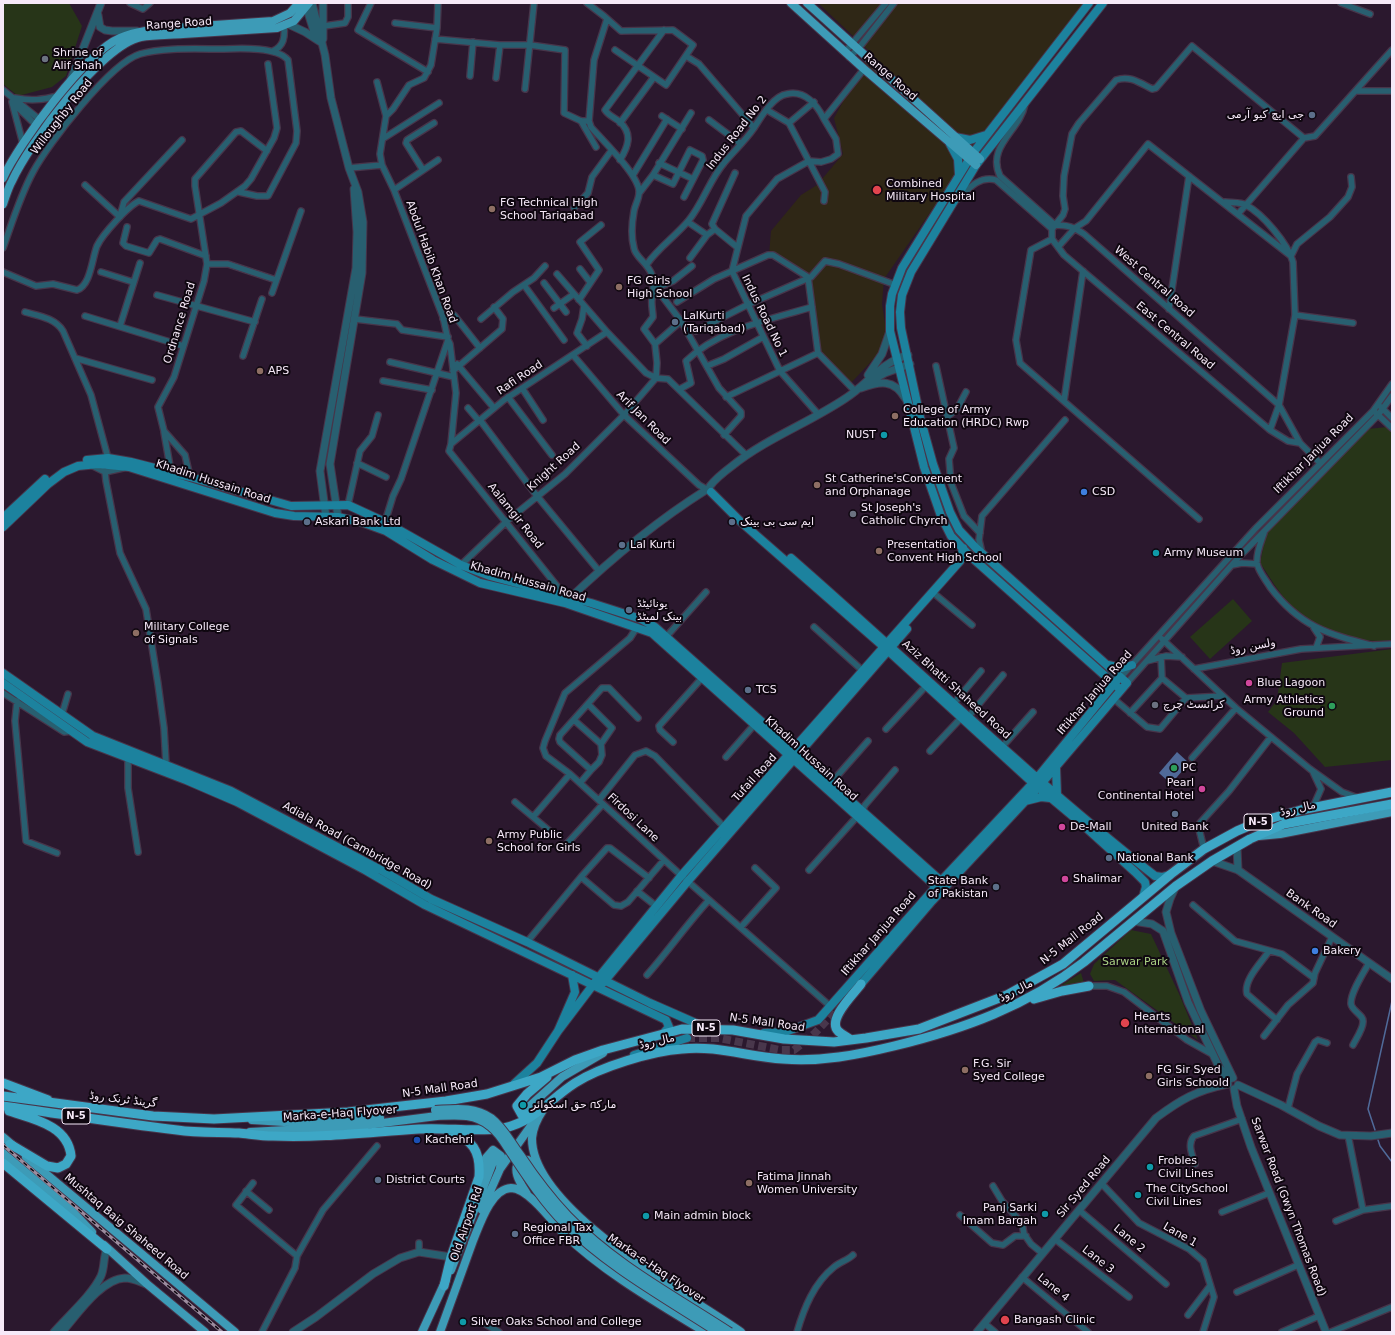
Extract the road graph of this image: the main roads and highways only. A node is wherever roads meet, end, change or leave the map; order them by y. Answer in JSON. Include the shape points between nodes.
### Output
{"nodes":[{"id":1,"x":791,"y":3,"type":"edge"},
{"id":2,"x":806,"y":3,"type":"edge"},
{"id":3,"x":1089,"y":3,"type":"edge"},
{"id":4,"x":1104,"y":3,"type":"edge"},
{"id":5,"x":306,"y":4,"type":"edge"},
{"id":6,"x":987,"y":134,"type":"junction"},
{"id":7,"x":956,"y":137,"type":"junction"},
{"id":8,"x":948,"y":142,"type":"junction"},
{"id":9,"x":971,"y":156,"type":"junction"},
{"id":10,"x":978,"y":162,"type":"junction"},
{"id":11,"x":959,"y":175,"type":"junction"},
{"id":12,"x":3,"y":178,"type":"edge"},
{"id":13,"x":3,"y":204,"type":"edge"},
{"id":14,"x":708,"y":489,"type":"road end"},
{"id":15,"x":3,"y":518,"type":"edge"},
{"id":16,"x":3,"y":527,"type":"edge"},
{"id":17,"x":969,"y":542,"type":"junction"},
{"id":18,"x":967,"y":552,"type":"junction"},
{"id":19,"x":982,"y":554,"type":"junction"},
{"id":20,"x":567,"y":599,"type":"junction"},
{"id":21,"x":888,"y":647,"type":"junction"},
{"id":22,"x":1108,"y":665,"type":"junction"},
{"id":23,"x":1132,"y":665,"type":"road end"},
{"id":24,"x":1101,"y":672,"type":"junction"},
{"id":25,"x":3,"y":673,"type":"edge"},
{"id":26,"x":1121,"y":677,"type":"junction"},
{"id":27,"x":3,"y":683,"type":"edge"},
{"id":28,"x":1114,"y":684,"type":"junction"},
{"id":29,"x":1121,"y":690,"type":"junction"},
{"id":30,"x":1102,"y":699,"type":"junction"},
{"id":31,"x":965,"y":717,"type":"junction"},
{"id":32,"x":794,"y":755,"type":"junction"},
{"id":33,"x":1056,"y":767,"type":"junction"},
{"id":34,"x":1037,"y":783,"type":"junction"},
{"id":35,"x":1392,"y":792,"type":"edge"},
{"id":36,"x":1054,"y":797,"type":"junction"},
{"id":37,"x":1025,"y":801,"type":"junction"},
{"id":38,"x":1392,"y":804,"type":"edge"},
{"id":39,"x":1392,"y":812,"type":"edge"},
{"id":40,"x":860,"y":813,"type":"junction"},
{"id":41,"x":1256,"y":836,"type":"junction"},
{"id":42,"x":1169,"y":875,"type":"junction"},
{"id":43,"x":685,"y":878,"type":"junction"},
{"id":44,"x":939,"y":886,"type":"junction"},
{"id":45,"x":1143,"y":896,"type":"junction"},
{"id":46,"x":572,"y":975,"type":"junction"},
{"id":47,"x":602,"y":978,"type":"junction"},
{"id":48,"x":862,"y":984,"type":"joint"},
{"id":49,"x":1089,"y":986,"type":"road end"},
{"id":50,"x":595,"y":987,"type":"junction"},
{"id":51,"x":1018,"y":1004,"type":"junction"},
{"id":52,"x":971,"y":1010,"type":"junction"},
{"id":53,"x":974,"y":1023,"type":"junction"},
{"id":54,"x":707,"y":1028,"type":"junction"},
{"id":55,"x":919,"y":1029,"type":"junction"},
{"id":56,"x":558,"y":1031,"type":"junction"},
{"id":57,"x":757,"y":1034,"type":"junction"},
{"id":58,"x":662,"y":1035,"type":"junction"},
{"id":59,"x":687,"y":1038,"type":"tunnel mouth"},
{"id":60,"x":922,"y":1039,"type":"junction"},
{"id":61,"x":851,"y":1040,"type":"junction"},
{"id":62,"x":615,"y":1047,"type":"junction"},
{"id":63,"x":605,"y":1068,"type":"junction"},
{"id":64,"x":554,"y":1072,"type":"junction"},
{"id":65,"x":3,"y":1083,"type":"edge"},
{"id":66,"x":509,"y":1088,"type":"junction"},
{"id":67,"x":3,"y":1096,"type":"edge"},
{"id":68,"x":58,"y":1104,"type":"junction"},
{"id":69,"x":3,"y":1106,"type":"edge"},
{"id":70,"x":3,"y":1109,"type":"edge"},
{"id":71,"x":543,"y":1110,"type":"junction"},
{"id":72,"x":523,"y":1112,"type":"dead end"},
{"id":73,"x":436,"y":1113,"type":"junction"},
{"id":74,"x":241,"y":1118,"type":"junction"},
{"id":75,"x":441,"y":1128,"type":"junction"},
{"id":76,"x":238,"y":1133,"type":"junction"},
{"id":77,"x":3,"y":1137,"type":"edge"},
{"id":78,"x":10,"y":1144,"type":"junction"},
{"id":79,"x":3,"y":1153,"type":"edge"},
{"id":80,"x":495,"y":1157,"type":"dead end"},
{"id":81,"x":3,"y":1163,"type":"edge"},
{"id":82,"x":500,"y":1169,"type":"junction"},
{"id":83,"x":479,"y":1177,"type":"junction"},
{"id":84,"x":546,"y":1178,"type":"junction"},
{"id":85,"x":528,"y":1195,"type":"junction"},
{"id":86,"x":472,"y":1242,"type":"junction"},
{"id":87,"x":107,"y":1249,"type":"junction"},
{"id":88,"x":444,"y":1286,"type":"junction"},
{"id":89,"x":452,"y":1301,"type":"junction"},
{"id":90,"x":702,"y":1331,"type":"edge"},
{"id":91,"x":205,"y":1332,"type":"edge"},
{"id":92,"x":235,"y":1332,"type":"edge"},
{"id":93,"x":422,"y":1332,"type":"edge"},
{"id":94,"x":434,"y":1332,"type":"edge"},
{"id":95,"x":440,"y":1332,"type":"edge"},
{"id":96,"x":717,"y":1332,"type":"edge"},
{"id":97,"x":730,"y":1332,"type":"edge"},
{"id":98,"x":740,"y":1332,"type":"edge"}],
"edges":[{"from":1,"to":8,"type":"main road","name":"Range Road"},
{"from":2,"to":7,"type":"main road"},
{"from":3,"to":6,"type":"main road"},
{"from":4,"to":10,"type":"main road"},
{"from":5,"to":12,"type":"main road","via":[[273,21],[145,30],[112,42],[85,66],[38,121]]},
{"from":5,"to":13,"type":"main road","name":"Range Road","via":[[294,21],[277,28],[140,37],[105,57],[76,89],[22,163],[11,181]]},
{"from":6,"to":7,"type":"main road","via":[[970,140]]},
{"from":6,"to":9,"type":"main road"},
{"from":7,"to":9,"type":"main road"},
{"from":8,"to":9,"type":"main road","name":"Range Road"},
{"from":8,"to":11,"type":"main road","via":[[958,159]]},
{"from":9,"to":10,"type":"main road"},
{"from":9,"to":11,"type":"main road"},
{"from":10,"to":17,"type":"main road","via":[[910,274],[902,295],[900,312],[920,418],[933,464],[950,512],[959,530]]},
{"from":11,"to":18,"type":"main road","via":[[902,268],[890,306],[890,331],[924,467],[941,516],[951,536]]},
{"from":14,"to":21,"type":"main road","name":"Aziz Bhatti Shaheed Road","via":[[741,522]]},
{"from":15,"to":20,"type":"main road","name":"Khadim Hussain Road","via":[[59,468],[77,461],[108,458],[171,472],[292,506],[348,505],[385,522],[462,565]]},
{"from":16,"to":20,"type":"main road","name":"Khadim Hussain Road","via":[[58,476],[71,469],[108,464],[129,467],[275,513],[338,517],[364,523],[386,531],[433,560],[480,582]]},
{"from":17,"to":18,"type":"main road"},
{"from":17,"to":19,"type":"main road"},
{"from":18,"to":19,"type":"main road"},
{"from":18,"to":21,"type":"main road","name":"Tufail Road"},
{"from":18,"to":21,"type":"main road","name":"Tufail Road","via":[[936,595]]},
{"from":18,"to":24,"type":"main road"},
{"from":19,"to":22,"type":"main road"},
{"from":20,"to":32,"type":"main road","name":"Khadim Hussain Road","via":[[652,633]]},
{"from":20,"to":32,"type":"main road","name":"Khadim Hussain Road","via":[[641,619],[655,627]]},
{"from":21,"to":31,"type":"main road","name":"Aziz Bhatti Shaheed Road","via":[[926,686]]},
{"from":21,"to":31,"type":"main road","name":"Aziz Bhatti Shaheed Road","via":[[954,703]]},
{"from":21,"to":32,"type":"main road","name":"Tufail Road"},
{"from":21,"to":32,"type":"main road","name":"Tufail Road","via":[[863,671]]},
{"from":22,"to":23,"type":"main road","via":[[1122,668]]},
{"from":22,"to":26,"type":"main road"},
{"from":24,"to":28,"type":"main road"},
{"from":24,"to":30,"type":"main road","via":[[1105,683]]},
{"from":25,"to":47,"type":"main road","name":"Adiala Road (Cambridge Road)","via":[[93,736],[231,791],[431,899]]},
{"from":26,"to":28,"type":"main road","name":"Iftikhar Janjua Road"},
{"from":26,"to":29,"type":"main road","name":"Iftikhar Janjua Road","via":[[1127,682]]},
{"from":27,"to":46,"type":"main road","name":"Adiala Road (Cambridge Road)","via":[[87,742],[237,802],[425,905]]},
{"from":28,"to":29,"type":"main road"},
{"from":28,"to":30,"type":"main road","name":"Iftikhar Janjua Road"},
{"from":29,"to":33,"type":"main road","name":"Iftikhar Janjua Road"},
{"from":30,"to":34,"type":"main road","name":"Iftikhar Janjua Road"},
{"from":31,"to":34,"type":"main road","name":"Aziz Bhatti Shaheed Road"},
{"from":31,"to":34,"type":"main road","name":"Aziz Bhatti Shaheed Road","via":[[1002,747]]},
{"from":32,"to":40,"type":"main road","name":"Khadim Hussain Road"},
{"from":32,"to":40,"type":"main road","name":"Khadim Hussain Road","via":[[831,783]]},
{"from":32,"to":43,"type":"main road","name":"Tufail Road"},
{"from":32,"to":43,"type":"main road","name":"Tufail Road","via":[[725,828]]},
{"from":33,"to":34,"type":"main road","name":"Iftikhar Janjua Road"},
{"from":33,"to":36,"type":"main road"},
{"from":34,"to":36,"type":"main road","name":"Aziz Bhatti Shaheed Road"},
{"from":34,"to":37,"type":"main road","name":"Iftikhar Janjua Road"},
{"from":34,"to":44,"type":"main road","name":"Iftikhar Janjua Road"},
{"from":35,"to":42,"type":"highway","name":"مال روڈ","number":"N-5","via":[[1313,807],[1258,822],[1204,848]]},
{"from":36,"to":37,"type":"main road"},
{"from":36,"to":42,"type":"main road","name":"Aziz Bhatti Shaheed Road","via":[[1155,876]]},
{"from":36,"to":45,"type":"main road","name":"Aziz Bhatti Shaheed Road","via":[[1145,882],[1146,890]]},
{"from":37,"to":44,"type":"main road","name":"Iftikhar Janjua Road"},
{"from":38,"to":41,"type":"highway","name":"مال روڈ","number":"N-5","via":[[1284,824]]},
{"from":39,"to":41,"type":"main road","via":[[1280,834]]},
{"from":40,"to":44,"type":"main road","name":"Khadim Hussain Road"},
{"from":41,"to":51,"type":"highway","name":"مال روڈ","number":"N-5","via":[[1212,861],[1176,886],[1067,976]]},
{"from":42,"to":45,"type":"highway","name":"مال روڈ","number":"N-5"},
{"from":43,"to":47,"type":"main road","name":"Tufail Road"},
{"from":43,"to":47,"type":"main road","name":"Tufail Road","via":[[656,906]]},
{"from":44,"to":48,"type":"main road","name":"Iftikhar Janjua Road"},
{"from":44,"to":57,"type":"main road","name":"Iftikhar Janjua Road","via":[[818,1020],[785,1032]]},
{"from":45,"to":52,"type":"highway","name":"N-5 Mall Road","number":"N-5","via":[[1063,964],[1024,987]]},
{"from":46,"to":50,"type":"main road","name":"Adiala Road (Cambridge Road)"},
{"from":46,"to":56,"type":"main road","via":[[575,992]]},
{"from":47,"to":50,"type":"main road","name":"Tufail Road"},
{"from":47,"to":54,"type":"main road","name":"Adiala Road (Cambridge Road)"},
{"from":48,"to":61,"type":"highway","via":[[837,1016],[835,1024],[838,1031]]},
{"from":49,"to":51,"type":"highway"},
{"from":50,"to":56,"type":"main road","name":"Tufail Road"},
{"from":50,"to":58,"type":"main road","name":"Adiala Road (Cambridge Road)","via":[[666,1020],[669,1028]]},
{"from":51,"to":53,"type":"highway","name":"مال روڈ","number":"N-5"},
{"from":52,"to":53,"type":"highway","via":[[948,1025]]},
{"from":52,"to":55,"type":"highway","name":"N-5 Mall Road","number":"N-5"},
{"from":53,"to":60,"type":"highway","name":"مال روڈ","number":"N-5"},
{"from":54,"to":57,"type":"highway","name":"N-5 Mall Road","number":"N-5"},
{"from":54,"to":58,"type":"highway","name":"N-5 Mall Road","number":"N-5","via":[[682,1029]]},
{"from":55,"to":60,"type":"highway","via":[[942,1024],[944,1026],[938,1032]]},
{"from":55,"to":61,"type":"highway","name":"N-5 Mall Road","number":"N-5"},
{"from":56,"to":66,"type":"main road","via":[[537,1063]]},
{"from":57,"to":61,"type":"highway","name":"N-5 Mall Road","number":"N-5","via":[[784,1039],[834,1042]]},
{"from":58,"to":62,"type":"highway","name":"N-5 Mall Road","number":"N-5"},
{"from":59,"to":63,"type":"main road","via":[[633,1055]]},
{"from":60,"to":63,"type":"highway","name":"مال روڈ","number":"N-5","via":[[849,1056],[817,1060],[781,1059],[720,1050],[682,1048]]},
{"from":62,"to":64,"type":"highway","name":"N-5 Mall Road","number":"N-5","via":[[576,1060]]},
{"from":62,"to":72,"type":"main road","via":[[562,1077]]},
{"from":63,"to":71,"type":"highway","name":"مال روڈ","via":[[571,1085]]},
{"from":64,"to":66,"type":"highway","name":"N-5 Mall Road","number":"N-5"},
{"from":64,"to":71,"type":"highway","via":[[527,1094],[517,1106],[520,1113],[525,1116]]},
{"from":65,"to":68,"type":"highway"},
{"from":66,"to":74,"type":"highway","name":"N-5 Mall Road","number":"N-5","via":[[466,1098],[348,1112]]},
{"from":67,"to":68,"type":"highway","name":"گرینڈ ٹرنک روڈ","number":"N-5"},
{"from":68,"to":74,"type":"highway","name":"گرینڈ ٹرنک روڈ","number":"N-5","via":[[153,1116],[214,1120]]},
{"from":69,"to":76,"type":"highway","name":"گرینڈ ٹرنک روڈ","number":"N-5","via":[[178,1131]]},
{"from":70,"to":78,"type":"highway","via":[[53,1127],[66,1141],[71,1156],[66,1164],[53,1168]]},
{"from":71,"to":75,"type":"highway","name":"گرینڈ ٹرنک روڈ","via":[[512,1126],[484,1130]]},
{"from":71,"to":82,"type":"main road","name":"Old Airport Rd"},
{"from":71,"to":84,"type":"main road","via":[[536,1121],[532,1138]]},
{"from":73,"to":74,"type":"main road","name":"Marka-e-Haq Flyover","via":[[321,1122]]},
{"from":73,"to":76,"type":"main road","name":"Marka-e-Haq Flyover","via":[[358,1126]]},
{"from":73,"to":96,"type":"main road","name":"Marka-e-Haq Flyover","bridge":true,"via":[[463,1114],[491,1126],[542,1197],[579,1237],[626,1273]]},
{"from":73,"to":97,"type":"main road","name":"Marka-e-Haq Flyover","bridge":true,"via":[[469,1109],[490,1118],[509,1136],[557,1205],[591,1238],[625,1264]]},
{"from":75,"to":76,"type":"highway","name":"گرینڈ ٹرنک روڈ","via":[[303,1137]]},
{"from":75,"to":83,"type":"highway","via":[[470,1141],[478,1158]]},
{"from":77,"to":78,"type":"main road","name":"Mushtaq Baig Shaheed Road"},
{"from":78,"to":92,"type":"main road","name":"Mushtaq Baig Shaheed Road"},
{"from":79,"to":87,"type":"main road","via":[[72,1212]]},
{"from":80,"to":88,"type":"main road"},
{"from":81,"to":87,"type":"highway"},
{"from":82,"to":83,"type":"main road","via":[[501,1156],[494,1150],[486,1158]]},
{"from":82,"to":86,"type":"main road","name":"Old Airport Rd","via":[[485,1202]]},
{"from":83,"to":88,"type":"highway","via":[[451,1256]]},
{"from":84,"to":85,"type":"main road","via":[[528,1160],[520,1160],[516,1169]]},
{"from":84,"to":98,"type":"main road","via":[[592,1230]]},
{"from":85,"to":86,"type":"main road","via":[[512,1188],[499,1194],[486,1208]]},
{"from":85,"to":90,"type":"main road","via":[[586,1253]]},
{"from":86,"to":89,"type":"main road","name":"Old Airport Rd"},
{"from":87,"to":91,"type":"main road"},
{"from":88,"to":93,"type":"main road"},
{"from":89,"to":94,"type":"main road"},
{"from":89,"to":95,"type":"main road","name":"Old Airport Rd"}]}
